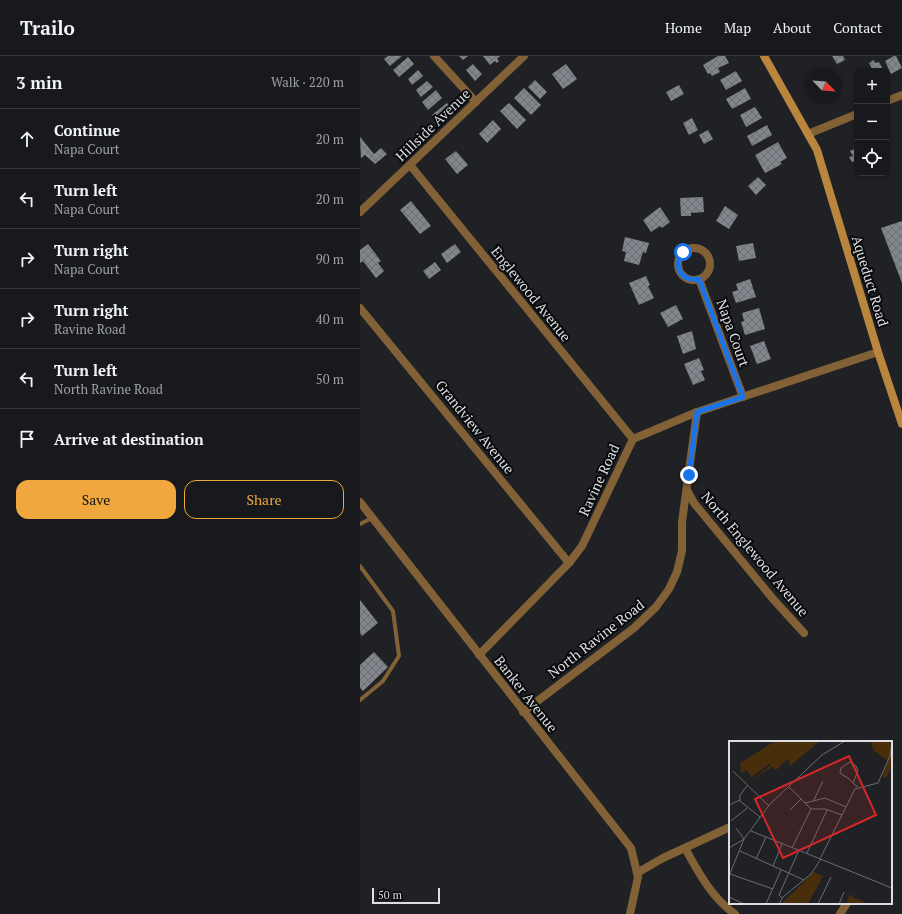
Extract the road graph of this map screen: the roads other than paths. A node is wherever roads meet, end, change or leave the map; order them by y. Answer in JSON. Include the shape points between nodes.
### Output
{"nodes":[{"id":1,"x":434,"y":56,"type":"edge"},
{"id":2,"x":524,"y":56,"type":"edge"},
{"id":3,"x":764,"y":56,"type":"edge"},
{"id":4,"x":902,"y":95,"type":"edge"},
{"id":5,"x":890,"y":100,"type":"edge"},
{"id":6,"x":476,"y":102,"type":"junction"},
{"id":7,"x":854,"y":115,"type":"edge"},
{"id":8,"x":808,"y":134,"type":"junction"},
{"id":9,"x":410,"y":165,"type":"junction"},
{"id":10,"x":362,"y":207,"type":"edge"},
{"id":11,"x":699,"y":279,"type":"dead end"},
{"id":12,"x":360,"y":308,"type":"edge"},
{"id":13,"x":878,"y":352,"type":"junction"},
{"id":14,"x":743,"y":397,"type":"junction"},
{"id":15,"x":697,"y":412,"type":"junction"},
{"id":16,"x":902,"y":424,"type":"edge"},
{"id":17,"x":632,"y":439,"type":"junction"},
{"id":18,"x":687,"y":490,"type":"junction"},
{"id":19,"x":360,"y":502,"type":"edge"},
{"id":20,"x":372,"y":517,"type":"junction"},
{"id":21,"x":360,"y":524,"type":"edge"},
{"id":22,"x":569,"y":563,"type":"junction"},
{"id":23,"x":360,"y":566,"type":"edge"},
{"id":24,"x":804,"y":633,"type":"dead end"},
{"id":25,"x":479,"y":655,"type":"junction"},
{"id":26,"x":360,"y":700,"type":"edge"},
{"id":27,"x":523,"y":712,"type":"junction"},
{"id":28,"x":729,"y":827,"type":"edge"},
{"id":29,"x":685,"y":848,"type":"junction"},
{"id":30,"x":637,"y":873,"type":"junction"},
{"id":31,"x":846,"y":904,"type":"edge"},
{"id":32,"x":630,"y":914,"type":"edge"},
{"id":33,"x":735,"y":914,"type":"edge"},
{"id":34,"x":840,"y":914,"type":"edge"}],
"edges":[{"from":1,"to":6,"type":"street"},
{"from":2,"to":6,"type":"street","name":"Hillside Avenue"},
{"from":3,"to":8,"type":"street","name":"Aqueduct Road"},
{"from":4,"to":5,"type":"street"},
{"from":6,"to":9,"type":"street","name":"Hillside Avenue"},
{"from":7,"to":8,"type":"street"},
{"from":8,"to":13,"type":"street","name":"Aqueduct Road","via":[[815,146]]},
{"from":9,"to":10,"type":"street","name":"Hillside Avenue"},
{"from":9,"to":17,"type":"street","name":"Englewood Avenue"},
{"from":11,"to":14,"type":"street","name":"Napa Court"},
{"from":12,"to":22,"type":"street","name":"Grandview Avenue"},
{"from":13,"to":14,"type":"street","name":"Ravine Road"},
{"from":13,"to":16,"type":"street","name":"Aqueduct Road"},
{"from":14,"to":15,"type":"street","name":"Ravine Road"},
{"from":15,"to":17,"type":"street","name":"Ravine Road"},
{"from":15,"to":18,"type":"street","name":"North Ravine Road"},
{"from":17,"to":22,"type":"street","name":"Ravine Road","via":[[582,546]]},
{"from":18,"to":24,"type":"street","name":"North Englewood Avenue","via":[[694,503]]},
{"from":18,"to":27,"type":"street","name":"North Ravine Road","via":[[682,522],[682,551],[677,572],[656,607],[634,628]]},
{"from":19,"to":20,"type":"street","name":"Banker Avenue"},
{"from":20,"to":21,"type":"lane"},
{"from":20,"to":25,"type":"street","name":"Banker Avenue"},
{"from":22,"to":25,"type":"street","name":"Ravine Road"},
{"from":23,"to":26,"type":"lane","via":[[393,611],[399,656],[383,681]]},
{"from":25,"to":27,"type":"street","name":"Banker Avenue"},
{"from":27,"to":30,"type":"street","name":"Banker Avenue","via":[[631,848]]},
{"from":28,"to":29,"type":"street"},
{"from":29,"to":30,"type":"street"},
{"from":29,"to":33,"type":"street","via":[[702,879],[726,908]]},
{"from":30,"to":32,"type":"street","name":"Banker Avenue"},
{"from":31,"to":34,"type":"street"}]}
